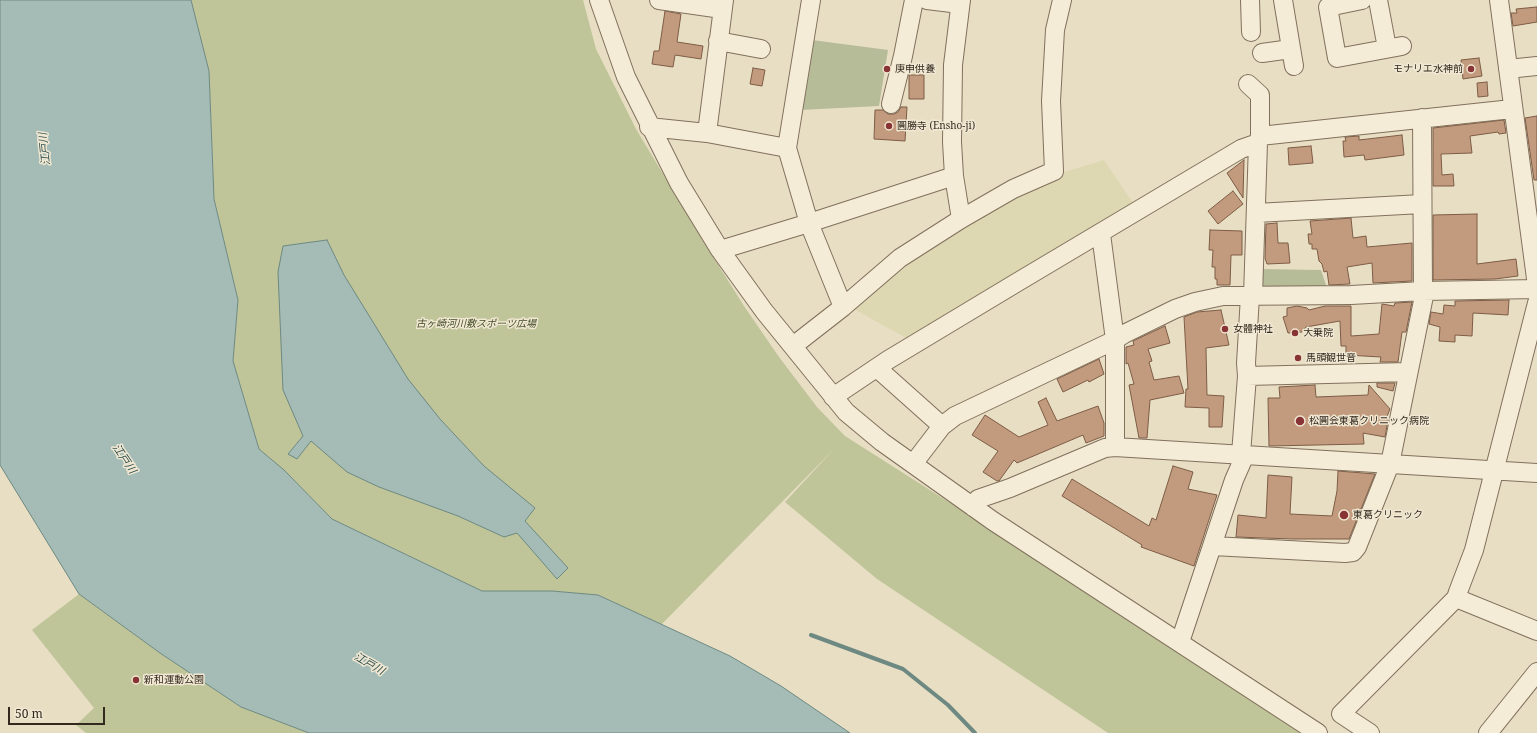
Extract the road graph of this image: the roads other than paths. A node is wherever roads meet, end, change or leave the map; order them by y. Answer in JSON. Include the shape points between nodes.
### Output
{"nodes":[{"id":1,"x":599,"y":0,"type":"edge"},
{"id":2,"x":811,"y":0,"type":"edge"},
{"id":3,"x":914,"y":0,"type":"edge"},
{"id":4,"x":927,"y":0,"type":"edge"},
{"id":5,"x":1062,"y":0,"type":"edge"},
{"id":6,"x":1250,"y":0,"type":"edge"},
{"id":7,"x":1283,"y":0,"type":"edge"},
{"id":8,"x":1362,"y":0,"type":"edge"},
{"id":9,"x":1378,"y":0,"type":"edge"},
{"id":10,"x":1499,"y":0,"type":"edge"},
{"id":11,"x":669,"y":1,"type":"edge"},
{"id":12,"x":961,"y":2,"type":"edge"},
{"id":13,"x":723,"y":5,"type":"edge"},
{"id":14,"x":1252,"y":32,"type":"dead end"},
{"id":15,"x":718,"y":42,"type":"junction"},
{"id":16,"x":761,"y":49,"type":"dead end"},
{"id":17,"x":1291,"y":49,"type":"junction"},
{"id":18,"x":1262,"y":54,"type":"dead end"},
{"id":19,"x":1294,"y":66,"type":"dead end"},
{"id":20,"x":1537,"y":66,"type":"edge"},
{"id":21,"x":1508,"y":69,"type":"junction"},
{"id":22,"x":1254,"y":89,"type":"dead end"},
{"id":23,"x":891,"y":104,"type":"dead end"},
{"id":24,"x":1512,"y":109,"type":"junction"},
{"id":25,"x":1422,"y":118,"type":"junction"},
{"id":26,"x":649,"y":127,"type":"junction"},
{"id":27,"x":707,"y":133,"type":"junction"},
{"id":28,"x":1259,"y":139,"type":"junction"},
{"id":29,"x":787,"y":148,"type":"junction"},
{"id":30,"x":954,"y":176,"type":"junction"},
{"id":31,"x":1422,"y":204,"type":"junction"},
{"id":32,"x":1256,"y":213,"type":"junction"},
{"id":33,"x":961,"y":219,"type":"junction"},
{"id":34,"x":809,"y":223,"type":"junction"},
{"id":35,"x":1101,"y":234,"type":"junction"},
{"id":36,"x":720,"y":250,"type":"junction"},
{"id":37,"x":1537,"y":288,"type":"edge"},
{"id":38,"x":1424,"y":291,"type":"junction"},
{"id":39,"x":1252,"y":296,"type":"junction"},
{"id":40,"x":1537,"y":303,"type":"edge"},
{"id":41,"x":843,"y":307,"type":"junction"},
{"id":42,"x":1115,"y":340,"type":"junction"},
{"id":43,"x":793,"y":346,"type":"junction"},
{"id":44,"x":877,"y":368,"type":"junction"},
{"id":45,"x":1408,"y":372,"type":"junction"},
{"id":46,"x":1247,"y":376,"type":"junction"},
{"id":47,"x":833,"y":397,"type":"junction"},
{"id":48,"x":942,"y":426,"type":"junction"},
{"id":49,"x":1115,"y":447,"type":"junction"},
{"id":50,"x":1243,"y":455,"type":"junction"},
{"id":51,"x":913,"y":464,"type":"junction"},
{"id":52,"x":1390,"y":464,"type":"junction"},
{"id":53,"x":1494,"y":470,"type":"junction"},
{"id":54,"x":1537,"y":473,"type":"edge"},
{"id":55,"x":973,"y":507,"type":"junction"},
{"id":56,"x":1213,"y":546,"type":"junction"},
{"id":57,"x":1456,"y":598,"type":"junction"},
{"id":58,"x":1537,"y":630,"type":"edge"},
{"id":59,"x":1180,"y":642,"type":"junction"},
{"id":60,"x":1537,"y":672,"type":"edge"},
{"id":61,"x":1318,"y":733,"type":"edge"},
{"id":62,"x":1370,"y":733,"type":"edge"},
{"id":63,"x":1488,"y":733,"type":"edge"}],
"edges":[{"from":1,"to":26,"type":"street","via":[[626,77]]},
{"from":2,"to":29,"type":"street"},
{"from":3,"to":23,"type":"street"},
{"from":4,"to":12,"type":"street"},
{"from":5,"to":33,"type":"street","via":[[1055,30],[1051,102],[1054,171],[1013,189]]},
{"from":6,"to":14,"type":"street"},
{"from":7,"to":17,"type":"street"},
{"from":8,"to":9,"type":"street","via":[[1328,7],[1337,58],[1395,47]]},
{"from":10,"to":21,"type":"street"},
{"from":11,"to":13,"type":"street"},
{"from":12,"to":30,"type":"street","via":[[953,65]]},
{"from":13,"to":15,"type":"street"},
{"from":15,"to":16,"type":"street"},
{"from":15,"to":27,"type":"street"},
{"from":17,"to":18,"type":"street"},
{"from":17,"to":19,"type":"street"},
{"from":20,"to":21,"type":"street"},
{"from":21,"to":24,"type":"street"},
{"from":22,"to":28,"type":"street"},
{"from":24,"to":25,"type":"street"},
{"from":24,"to":37,"type":"street"},
{"from":25,"to":28,"type":"street"},
{"from":25,"to":31,"type":"street"},
{"from":26,"to":27,"type":"street"},
{"from":26,"to":36,"type":"street","via":[[679,183]]},
{"from":27,"to":29,"type":"street"},
{"from":28,"to":32,"type":"street"},
{"from":28,"to":35,"type":"street"},
{"from":29,"to":34,"type":"street"},
{"from":30,"to":33,"type":"street"},
{"from":30,"to":34,"type":"street"},
{"from":31,"to":32,"type":"street"},
{"from":31,"to":38,"type":"street"},
{"from":32,"to":39,"type":"street"},
{"from":33,"to":41,"type":"street","via":[[900,258]]},
{"from":34,"to":36,"type":"street"},
{"from":34,"to":41,"type":"street"},
{"from":35,"to":42,"type":"street"},
{"from":35,"to":44,"type":"street"},
{"from":36,"to":43,"type":"street"},
{"from":37,"to":38,"type":"street"},
{"from":38,"to":39,"type":"street"},
{"from":38,"to":45,"type":"street"},
{"from":39,"to":42,"type":"street","via":[[1223,296],[1196,302],[1175,309]]},
{"from":39,"to":46,"type":"street"},
{"from":40,"to":53,"type":"street"},
{"from":41,"to":43,"type":"street"},
{"from":42,"to":48,"type":"street","via":[[955,416]]},
{"from":42,"to":49,"type":"street"},
{"from":43,"to":47,"type":"street"},
{"from":44,"to":47,"type":"street"},
{"from":44,"to":48,"type":"street"},
{"from":45,"to":46,"type":"street"},
{"from":45,"to":52,"type":"street"},
{"from":46,"to":50,"type":"street"},
{"from":47,"to":51,"type":"street","via":[[862,427]]},
{"from":48,"to":51,"type":"street"},
{"from":49,"to":50,"type":"street"},
{"from":49,"to":55,"type":"street","via":[[1105,448],[978,499]]},
{"from":50,"to":52,"type":"street"},
{"from":50,"to":56,"type":"street"},
{"from":51,"to":55,"type":"street"},
{"from":52,"to":53,"type":"street"},
{"from":52,"to":56,"type":"street","via":[[1358,547],[1352,552]]},
{"from":53,"to":54,"type":"street"},
{"from":53,"to":57,"type":"street","via":[[1474,550]]},
{"from":55,"to":59,"type":"street"},
{"from":56,"to":59,"type":"street"},
{"from":57,"to":58,"type":"street"},
{"from":57,"to":62,"type":"street","via":[[1341,714]]},
{"from":59,"to":61,"type":"street"},
{"from":60,"to":63,"type":"street"}]}
